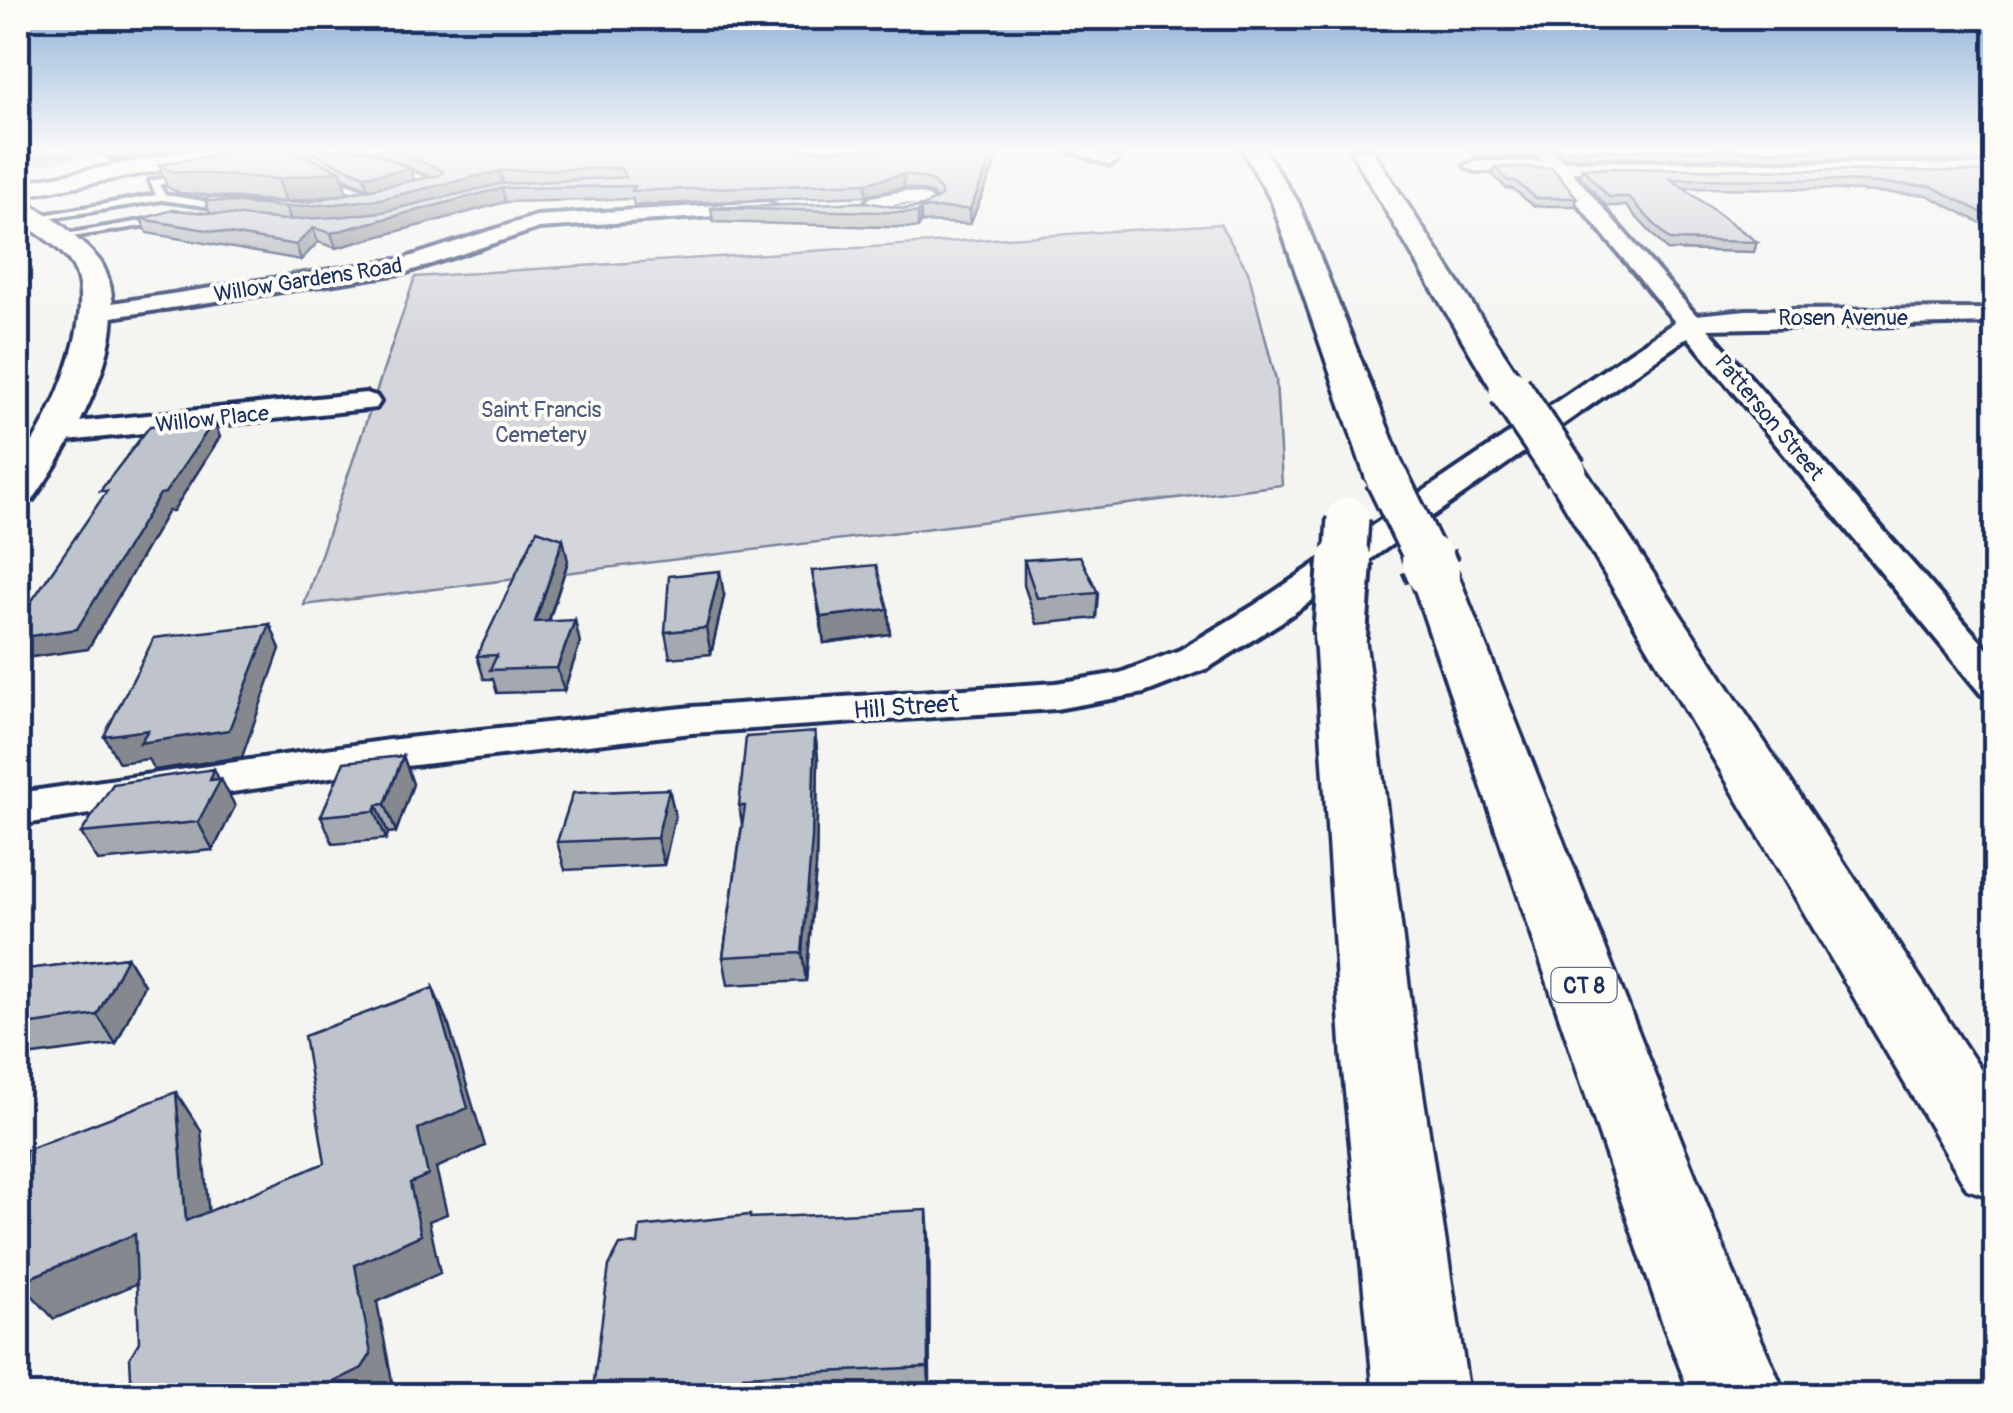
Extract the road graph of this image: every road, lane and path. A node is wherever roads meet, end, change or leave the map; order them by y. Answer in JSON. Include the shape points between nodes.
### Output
{"nodes":[{"id":1,"x":575,"y":216,"type":"edge"},
{"id":2,"x":1290,"y":216,"type":"edge"},
{"id":3,"x":1401,"y":216,"type":"edge"},
{"id":4,"x":1599,"y":216,"type":"edge"},
{"id":5,"x":31,"y":217,"type":"edge"},
{"id":6,"x":178,"y":218,"type":"edge"},
{"id":7,"x":99,"y":312,"type":"junction"},
{"id":8,"x":1996,"y":316,"type":"edge"},
{"id":9,"x":1691,"y":323,"type":"junction"},
{"id":10,"x":1349,"y":384,"type":"junction"},
{"id":11,"x":366,"y":402,"type":"dead end"},
{"id":12,"x":58,"y":433,"type":"junction"},
{"id":13,"x":18,"y":492,"type":"edge"},
{"id":14,"x":1996,"y":684,"type":"edge"},
{"id":15,"x":18,"y":809,"type":"edge"},
{"id":16,"x":1996,"y":1163,"type":"edge"},
{"id":17,"x":1422,"y":1396,"type":"edge"},
{"id":18,"x":1739,"y":1396,"type":"edge"}],
"edges":[{"from":1,"to":7,"type":"street","name":"Willow Gardens Road","via":[[407,264]]},
{"from":2,"to":10,"type":"main road","number":"CT 8"},
{"from":3,"to":16,"type":"main road","bridge":true},
{"from":4,"to":9,"type":"street","name":"Patterson Street"},
{"from":5,"to":6,"type":"lane"},
{"from":5,"to":7,"type":"main road","via":[[89,267]]},
{"from":7,"to":12,"type":"main road"},
{"from":8,"to":9,"type":"street","name":"Rosen Avenue"},
{"from":9,"to":14,"type":"street","name":"Patterson Street"},
{"from":9,"to":15,"type":"street","name":"Hill Street","via":[[1267,614],[1194,659],[1129,684],[1056,696],[692,720],[389,754]]},
{"from":10,"to":17,"type":"main road","bridge":true,"via":[[1340,638],[1380,1060]]},
{"from":10,"to":18,"type":"main road","number":"CT 8","bridge":true,"via":[[1432,572]]},
{"from":11,"to":12,"type":"street","name":"Willow Place"},
{"from":12,"to":13,"type":"main road"}]}
